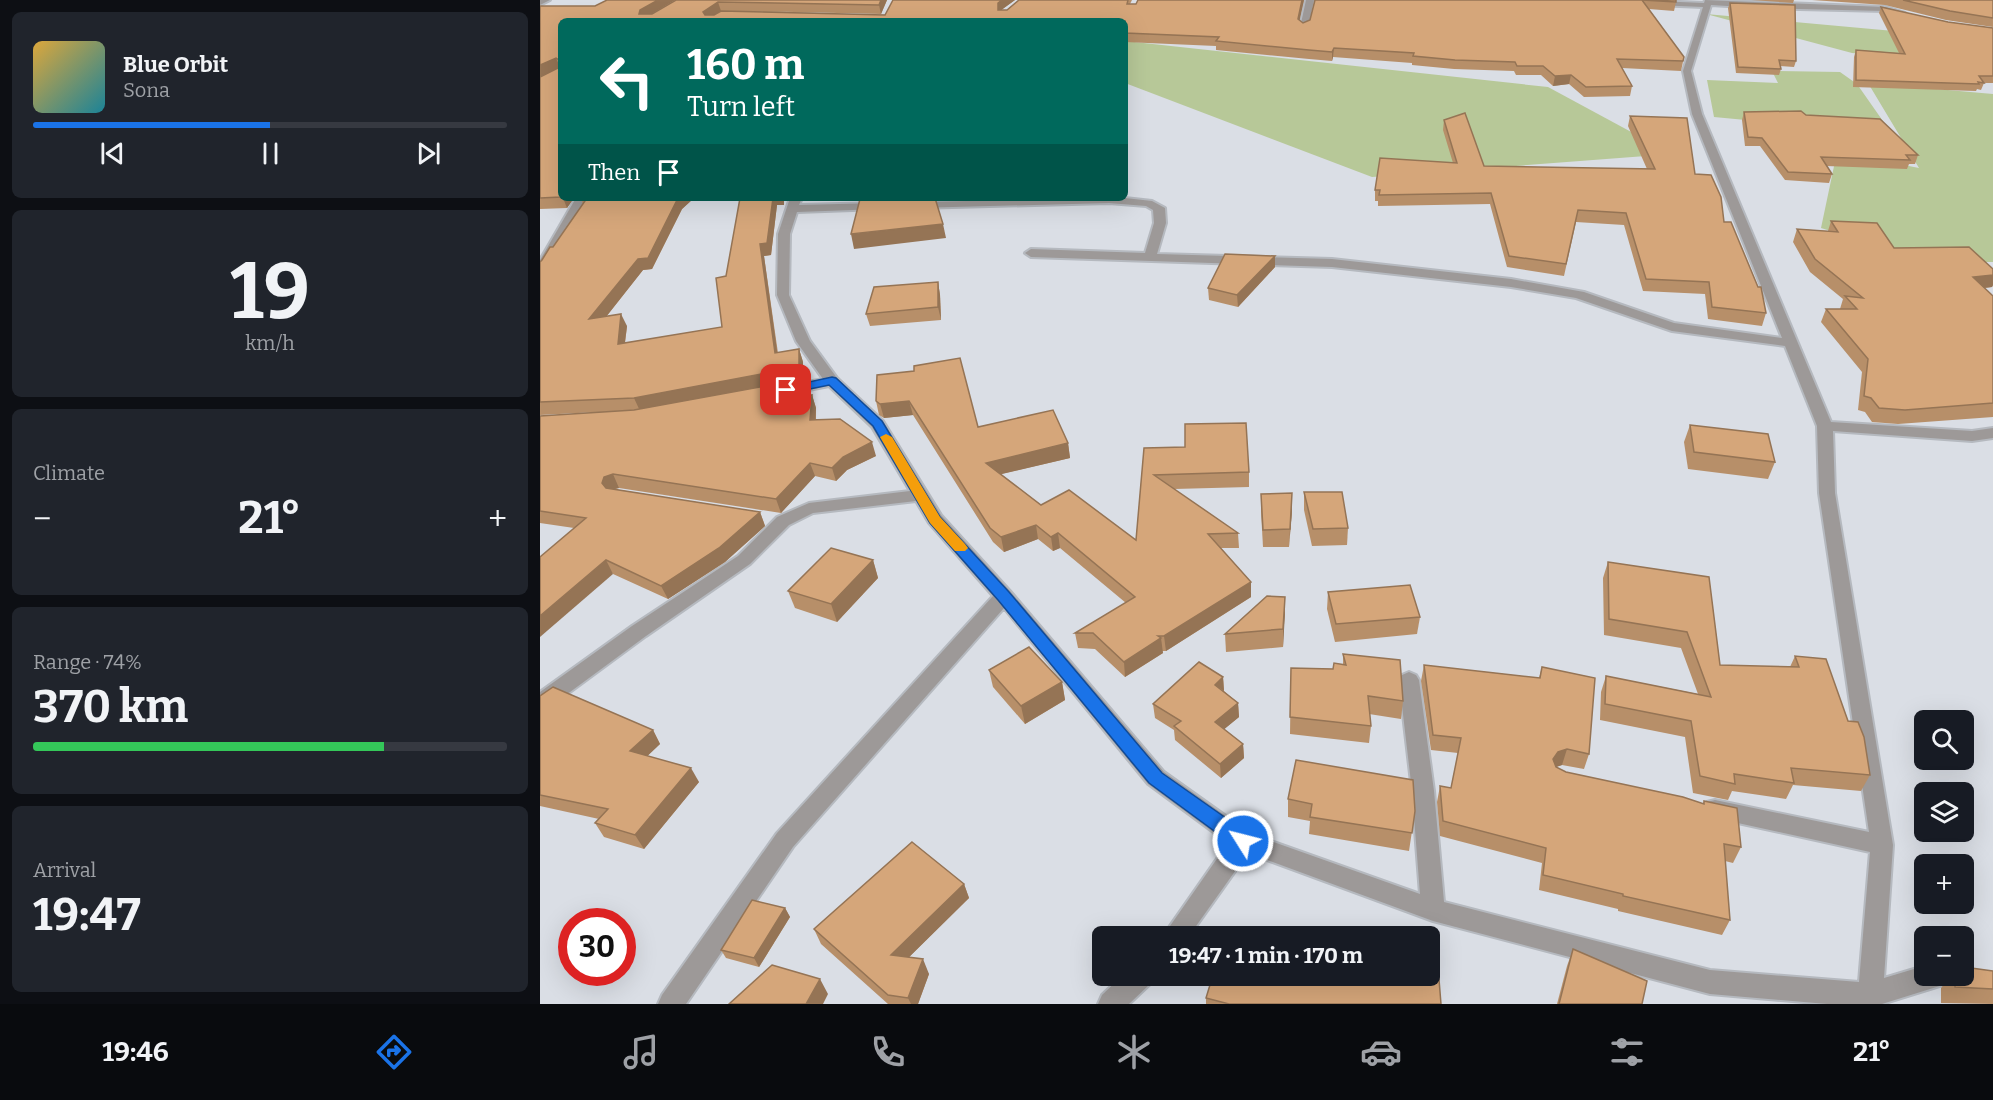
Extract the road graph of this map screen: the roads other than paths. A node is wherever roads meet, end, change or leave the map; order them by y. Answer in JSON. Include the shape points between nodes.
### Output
{"nodes":[{"id":1,"x":546,"y":0,"type":"edge"},
{"id":2,"x":1310,"y":0,"type":"edge"},
{"id":3,"x":1708,"y":2,"type":"edge"},
{"id":4,"x":540,"y":3,"type":"edge"},
{"id":5,"x":1649,"y":3,"type":"edge"},
{"id":6,"x":1905,"y":14,"type":"edge"},
{"id":7,"x":1304,"y":28,"type":"edge"},
{"id":8,"x":580,"y":201,"type":"edge"},
{"id":9,"x":1073,"y":201,"type":"edge"},
{"id":10,"x":1122,"y":201,"type":"edge"},
{"id":11,"x":795,"y":203,"type":"edge"},
{"id":12,"x":1031,"y":253,"type":"dead end"},
{"id":13,"x":1150,"y":256,"type":"junction"},
{"id":14,"x":540,"y":271,"type":"edge"},
{"id":15,"x":1791,"y":343,"type":"junction"},
{"id":16,"x":832,"y":381,"type":"junction"},
{"id":17,"x":764,"y":395,"type":"edge"},
{"id":18,"x":1825,"y":426,"type":"junction"},
{"id":19,"x":1993,"y":433,"type":"edge"},
{"id":20,"x":920,"y":495,"type":"junction"},
{"id":21,"x":760,"y":518,"type":"edge"},
{"id":22,"x":783,"y":521,"type":"junction"},
{"id":23,"x":1004,"y":596,"type":"junction"},
{"id":24,"x":1409,"y":680,"type":"dead end"},
{"id":25,"x":540,"y":703,"type":"edge"},
{"id":26,"x":1699,"y":806,"type":"edge"},
{"id":27,"x":1243,"y":841,"type":"junction"},
{"id":28,"x":1882,"y":845,"type":"junction"},
{"id":29,"x":1433,"y":909,"type":"junction"},
{"id":30,"x":1182,"y":926,"type":"edge"},
{"id":31,"x":1914,"y":983,"type":"edge"},
{"id":32,"x":1130,"y":986,"type":"edge"},
{"id":33,"x":1869,"y":999,"type":"edge"},
{"id":34,"x":671,"y":1004,"type":"edge"},
{"id":35,"x":1111,"y":1004,"type":"edge"}],
"edges":[{"from":1,"to":4,"type":"street"},
{"from":2,"to":7,"type":"street"},
{"from":3,"to":5,"type":"street"},
{"from":3,"to":6,"type":"street","via":[[1885,9]]},
{"from":3,"to":15,"type":"street","via":[[1687,71],[1697,114]]},
{"from":8,"to":14,"type":"street"},
{"from":9,"to":11,"type":"street","via":[[893,206]]},
{"from":10,"to":13,"type":"street","via":[[1159,208],[1160,223]]},
{"from":11,"to":16,"type":"street","via":[[784,234],[783,295],[803,341]]},
{"from":12,"to":13,"type":"street"},
{"from":13,"to":15,"type":"street","via":[[1332,263],[1511,283],[1579,295],[1672,327]]},
{"from":15,"to":18,"type":"street"},
{"from":16,"to":17,"type":"street"},
{"from":16,"to":20,"type":"street","via":[[878,423]]},
{"from":18,"to":19,"type":"street","via":[[1972,436]]},
{"from":18,"to":28,"type":"street","via":[[1827,493]]},
{"from":20,"to":22,"type":"street","via":[[809,508]]},
{"from":20,"to":23,"type":"street","via":[[935,519]]},
{"from":21,"to":22,"type":"street"},
{"from":22,"to":25,"type":"street","via":[[744,560]]},
{"from":23,"to":27,"type":"street","via":[[1156,778]]},
{"from":23,"to":34,"type":"street","via":[[785,840]]},
{"from":24,"to":29,"type":"street"},
{"from":26,"to":28,"type":"street"},
{"from":27,"to":29,"type":"street"},
{"from":27,"to":30,"type":"street"},
{"from":28,"to":33,"type":"street"},
{"from":29,"to":33,"type":"street","via":[[1710,982]]},
{"from":31,"to":33,"type":"street"},
{"from":32,"to":35,"type":"street"}]}
